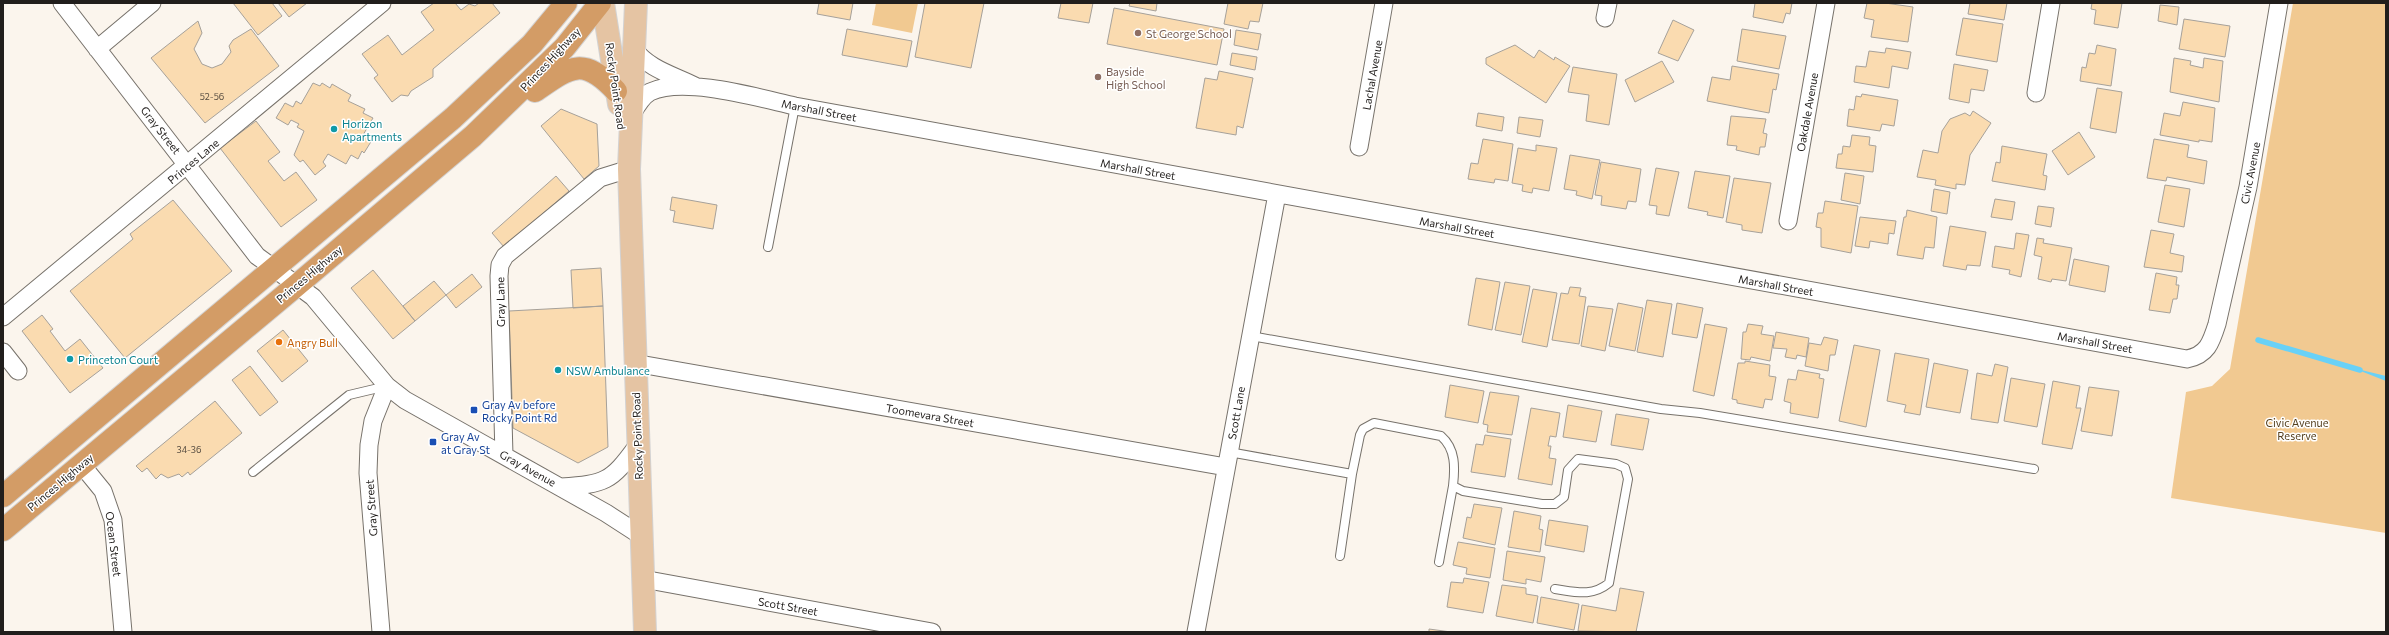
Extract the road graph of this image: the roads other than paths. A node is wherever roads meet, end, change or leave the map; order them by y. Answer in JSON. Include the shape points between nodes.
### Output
{"nodes":[{"id":1,"x":62,"y":3,"type":"edge"},
{"id":2,"x":152,"y":3,"type":"edge"},
{"id":3,"x":382,"y":3,"type":"edge"},
{"id":4,"x":566,"y":3,"type":"edge"},
{"id":5,"x":600,"y":3,"type":"edge"},
{"id":6,"x":603,"y":3,"type":"edge"},
{"id":7,"x":636,"y":3,"type":"edge"},
{"id":8,"x":1384,"y":3,"type":"edge"},
{"id":9,"x":1826,"y":3,"type":"edge"},
{"id":10,"x":2051,"y":3,"type":"edge"},
{"id":11,"x":2280,"y":3,"type":"edge"},
{"id":12,"x":632,"y":48,"type":"junction"},
{"id":13,"x":98,"y":49,"type":"junction"},
{"id":14,"x":696,"y":86,"type":"junction"},
{"id":15,"x":616,"y":91,"type":"junction"},
{"id":16,"x":2036,"y":93,"type":"dead end"},
{"id":17,"x":795,"y":106,"type":"junction"},
{"id":18,"x":631,"y":116,"type":"junction"},
{"id":19,"x":473,"y":136,"type":"junction"},
{"id":20,"x":1359,"y":147,"type":"dead end"},
{"id":21,"x":188,"y":165,"type":"junction"},
{"id":22,"x":629,"y":169,"type":"junction"},
{"id":23,"x":1277,"y":194,"type":"junction"},
{"id":24,"x":1788,"y":221,"type":"dead end"},
{"id":25,"x":768,"y":247,"type":"dead end"},
{"id":26,"x":274,"y":269,"type":"junction"},
{"id":27,"x":297,"y":286,"type":"junction"},
{"id":28,"x":3,"y":317,"type":"edge"},
{"id":29,"x":1250,"y":336,"type":"junction"},
{"id":30,"x":2212,"y":341,"type":"joint"},
{"id":31,"x":3,"y":352,"type":"edge"},
{"id":32,"x":634,"y":364,"type":"junction"},
{"id":33,"x":18,"y":371,"type":"dead end"},
{"id":34,"x":387,"y":386,"type":"junction"},
{"id":35,"x":637,"y":446,"type":"junction"},
{"id":36,"x":504,"y":455,"type":"junction"},
{"id":37,"x":1228,"y":460,"type":"junction"},
{"id":38,"x":81,"y":464,"type":"junction"},
{"id":39,"x":2034,"y":469,"type":"dead end"},
{"id":40,"x":253,"y":472,"type":"dead end"},
{"id":41,"x":1352,"y":474,"type":"junction"},
{"id":42,"x":1453,"y":486,"type":"junction"},
{"id":43,"x":561,"y":487,"type":"junction"},
{"id":44,"x":3,"y":496,"type":"edge"},
{"id":45,"x":3,"y":530,"type":"edge"},
{"id":46,"x":640,"y":535,"type":"junction"},
{"id":47,"x":1340,"y":556,"type":"dead end"},
{"id":48,"x":1439,"y":562,"type":"dead end"},
{"id":49,"x":643,"y":579,"type":"junction"},
{"id":50,"x":1555,"y":589,"type":"dead end"},
{"id":51,"x":123,"y":632,"type":"edge"},
{"id":52,"x":381,"y":632,"type":"edge"},
{"id":53,"x":645,"y":632,"type":"edge"},
{"id":54,"x":932,"y":632,"type":"edge"},
{"id":55,"x":1196,"y":632,"type":"edge"}],
"edges":[{"from":1,"to":13,"type":"street","name":"Gray Street"},
{"from":2,"to":13,"type":"street"},
{"from":3,"to":21,"type":"street","name":"Princes Lane"},
{"from":4,"to":26,"type":"highway","name":"Princes Highway","via":[[532,44],[487,88]]},
{"from":5,"to":19,"type":"highway","name":"Princes Highway","via":[[565,47]]},
{"from":6,"to":15,"type":"main road","name":"Rocky Point Road"},
{"from":7,"to":12,"type":"main road","name":"Rocky Point Road"},
{"from":8,"to":20,"type":"street","name":"Lachal Avenue"},
{"from":9,"to":24,"type":"street","name":"Oakdale Avenue"},
{"from":10,"to":16,"type":"street"},
{"from":11,"to":30,"type":"street","name":"Civic Avenue","via":[[2248,186]]},
{"from":12,"to":14,"type":"street","name":"Marshall Street","via":[[641,60],[650,66]]},
{"from":12,"to":18,"type":"main road","name":"Rocky Point Road"},
{"from":13,"to":21,"type":"street","name":"Gray Street"},
{"from":14,"to":17,"type":"street","name":"Marshall Street"},
{"from":14,"to":18,"type":"street","name":"Marshall Street","via":[[651,92],[639,103]]},
{"from":15,"to":19,"type":"highway","via":[[598,73],[578,68],[567,70]]},
{"from":15,"to":22,"type":"main road","name":"Rocky Point Road"},
{"from":17,"to":23,"type":"street","name":"Marshall Street"},
{"from":17,"to":25,"type":"lane"},
{"from":18,"to":22,"type":"main road","name":"Rocky Point Road"},
{"from":19,"to":27,"type":"highway","name":"Princes Highway"},
{"from":21,"to":26,"type":"street","name":"Gray Street","via":[[257,256]]},
{"from":21,"to":28,"type":"street","name":"Princes Lane"},
{"from":22,"to":32,"type":"main road","name":"Rocky Point Road"},
{"from":22,"to":36,"type":"street","name":"Gray Lane","via":[[600,178],[505,256],[500,265]]},
{"from":23,"to":29,"type":"street","name":"Scott Lane"},
{"from":23,"to":30,"type":"street","name":"Marshall Street","via":[[2180,358],[2198,356]]},
{"from":26,"to":27,"type":"street","name":"Gray Street"},
{"from":26,"to":44,"type":"highway","name":"Princes Highway"},
{"from":27,"to":34,"type":"street","name":"Gray Avenue","via":[[313,297]]},
{"from":27,"to":38,"type":"highway","name":"Princes Highway"},
{"from":29,"to":37,"type":"street","name":"Scott Lane"},
{"from":29,"to":39,"type":"lane","via":[[1653,407]]},
{"from":31,"to":33,"type":"street"},
{"from":32,"to":35,"type":"main road","name":"Rocky Point Road"},
{"from":32,"to":37,"type":"street","name":"Toomevara Street"},
{"from":34,"to":36,"type":"street","name":"Gray Avenue","via":[[411,403]]},
{"from":34,"to":40,"type":"lane","via":[[349,395]]},
{"from":34,"to":52,"type":"street","name":"Gray Street","via":[[373,421],[368,473]]},
{"from":35,"to":43,"type":"street","via":[[621,468],[608,479],[593,485]]},
{"from":35,"to":46,"type":"main road","name":"Rocky Point Road"},
{"from":36,"to":43,"type":"street","name":"Gray Avenue"},
{"from":37,"to":41,"type":"lane"},
{"from":37,"to":55,"type":"street","name":"Scott Lane"},
{"from":38,"to":45,"type":"highway","name":"Princes Highway"},
{"from":38,"to":51,"type":"street","name":"Ocean Street","via":[[102,491],[113,520]]},
{"from":41,"to":42,"type":"lane","via":[[1363,429],[1374,423],[1441,436],[1448,442],[1453,455]]},
{"from":41,"to":47,"type":"lane"},
{"from":42,"to":48,"type":"lane"},
{"from":42,"to":50,"type":"lane","via":[[1463,491],[1555,504],[1564,497],[1568,470],[1578,459],[1616,464],[1625,468],[1628,479],[1609,583],[1601,590],[1589,593]]},
{"from":43,"to":46,"type":"street","name":"Gray Avenue"},
{"from":46,"to":49,"type":"main road","name":"Rocky Point Road"},
{"from":49,"to":53,"type":"main road","name":"Rocky Point Road"},
{"from":49,"to":54,"type":"street","name":"Scott Street"}]}
